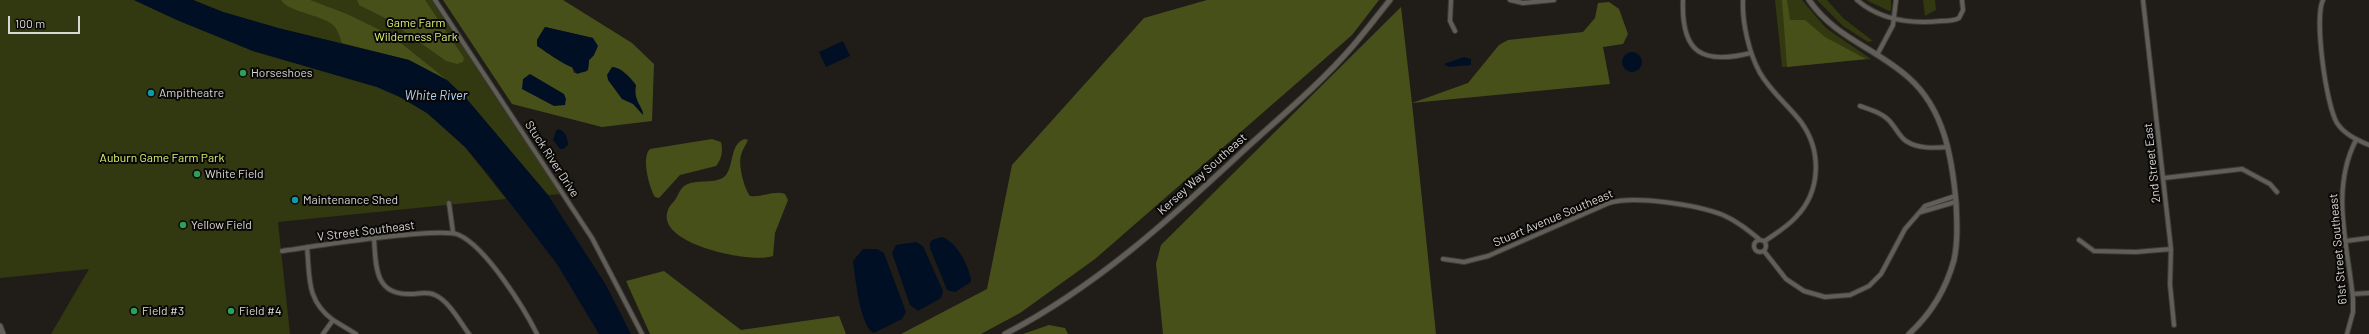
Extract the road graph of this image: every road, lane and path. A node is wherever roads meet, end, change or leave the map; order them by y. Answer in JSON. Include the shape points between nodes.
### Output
{"nodes":[{"id":1,"x":435,"y":0,"type":"edge"},
{"id":2,"x":1390,"y":0,"type":"edge"},
{"id":3,"x":1451,"y":0,"type":"edge"},
{"id":4,"x":1510,"y":0,"type":"edge"},
{"id":5,"x":1554,"y":0,"type":"edge"},
{"id":6,"x":1683,"y":0,"type":"edge"},
{"id":7,"x":1743,"y":0,"type":"edge"},
{"id":8,"x":1809,"y":0,"type":"edge"},
{"id":9,"x":1857,"y":0,"type":"edge"},
{"id":10,"x":1896,"y":0,"type":"edge"},
{"id":11,"x":1962,"y":0,"type":"edge"},
{"id":12,"x":2143,"y":0,"type":"edge"},
{"id":13,"x":2323,"y":0,"type":"edge"},
{"id":14,"x":1895,"y":18,"type":"junction"},
{"id":15,"x":1455,"y":31,"type":"dead end"},
{"id":16,"x":1751,"y":53,"type":"junction"},
{"id":17,"x":1877,"y":55,"type":"junction"},
{"id":18,"x":1860,"y":106,"type":"dead end"},
{"id":19,"x":2356,"y":140,"type":"junction"},
{"id":20,"x":2369,"y":145,"type":"edge"},
{"id":21,"x":1948,"y":147,"type":"junction"},
{"id":22,"x":2164,"y":178,"type":"junction"},
{"id":23,"x":2277,"y":192,"type":"dead end"},
{"id":24,"x":1955,"y":199,"type":"junction"},
{"id":25,"x":449,"y":203,"type":"dead end"},
{"id":26,"x":453,"y":232,"type":"junction"},
{"id":27,"x":2369,"y":238,"type":"edge"},
{"id":28,"x":374,"y":239,"type":"junction"},
{"id":29,"x":1759,"y":239,"type":"junction"},
{"id":30,"x":2079,"y":240,"type":"dead end"},
{"id":31,"x":1765,"y":241,"type":"junction"},
{"id":32,"x":2346,"y":241,"type":"junction"},
{"id":33,"x":307,"y":247,"type":"junction"},
{"id":34,"x":2171,"y":249,"type":"junction"},
{"id":35,"x":282,"y":251,"type":"dead end"},
{"id":36,"x":1764,"y":251,"type":"junction"},
{"id":37,"x":1443,"y":259,"type":"dead end"},
{"id":38,"x":2369,"y":293,"type":"edge"},
{"id":39,"x":2353,"y":294,"type":"junction"},
{"id":40,"x":333,"y":320,"type":"junction"},
{"id":41,"x":2174,"y":325,"type":"dead end"},
{"id":42,"x":0,"y":326,"type":"edge"},
{"id":43,"x":4,"y":334,"type":"edge"},
{"id":44,"x":323,"y":334,"type":"edge"},
{"id":45,"x":356,"y":334,"type":"edge"},
{"id":46,"x":469,"y":334,"type":"edge"},
{"id":47,"x":537,"y":334,"type":"edge"},
{"id":48,"x":642,"y":334,"type":"edge"},
{"id":49,"x":1004,"y":334,"type":"edge"},
{"id":50,"x":1909,"y":334,"type":"edge"},
{"id":51,"x":2347,"y":334,"type":"edge"}],
"edges":[{"from":1,"to":48,"type":"street","name":"Stuck River Drive","via":[[592,238]]},
{"from":2,"to":49,"type":"street","name":"Kersey Way Southeast","via":[[1339,61],[1155,230],[1080,290]]},
{"from":3,"to":15,"type":"street","via":[[1450,21]]},
{"from":4,"to":5,"type":"street"},
{"from":6,"to":16,"type":"street","via":[[1683,21],[1692,47],[1702,54],[1721,57]]},
{"from":7,"to":16,"type":"street"},
{"from":8,"to":17,"type":"street","via":[[1834,29]]},
{"from":9,"to":14,"type":"street","via":[[1868,8]]},
{"from":10,"to":14,"type":"street"},
{"from":11,"to":14,"type":"street","via":[[1963,10],[1959,18],[1922,23]]},
{"from":12,"to":22,"type":"street","name":"2nd Street East"},
{"from":13,"to":19,"type":"street","via":[[2318,21],[2329,106],[2339,126]]},
{"from":14,"to":17,"type":"street"},
{"from":16,"to":31,"type":"street","via":[[1771,89],[1807,131],[1814,148],[1816,166],[1810,195],[1802,210],[1791,222]]},
{"from":17,"to":21,"type":"street","via":[[1909,78],[1924,96],[1945,134]]},
{"from":18,"to":21,"type":"street","via":[[1890,121],[1901,137],[1911,144],[1927,148]]},
{"from":19,"to":20,"type":"street"},
{"from":19,"to":32,"type":"street","name":"61st Street Southeast","via":[[2345,166],[2342,185]]},
{"from":21,"to":24,"type":"street"},
{"from":22,"to":23,"type":"street","via":[[2242,169],[2270,184]]},
{"from":22,"to":34,"type":"street","name":"2nd Street East"},
{"from":24,"to":36,"type":"street","via":[[1925,206],[1907,225],[1886,267],[1876,280],[1863,290],[1846,296],[1825,297],[1804,291],[1786,278]]},
{"from":24,"to":50,"type":"street","via":[[1957,242],[1946,283],[1938,300]]},
{"from":25,"to":26,"type":"street"},
{"from":26,"to":28,"type":"street","name":"V Street Southeast"},
{"from":26,"to":47,"type":"street","via":[[466,239],[500,274]]},
{"from":27,"to":32,"type":"street"},
{"from":28,"to":33,"type":"street","name":"V Street Southeast"},
{"from":28,"to":46,"type":"street","via":[[376,269],[384,285],[400,293],[429,293],[437,296]]},
{"from":29,"to":31,"type":"street"},
{"from":29,"to":36,"type":"street","via":[[1754,243],[1754,249]]},
{"from":29,"to":37,"type":"street","name":"Stuart Avenue Southeast","via":[[1736,222],[1715,212],[1626,199],[1609,203],[1488,256],[1464,262]]},
{"from":30,"to":34,"type":"street","via":[[2094,251],[2136,252]]},
{"from":31,"to":36,"type":"street"},
{"from":32,"to":39,"type":"street","name":"61st Street Southeast"},
{"from":33,"to":35,"type":"street","name":"V Street Southeast"},
{"from":33,"to":40,"type":"street","via":[[313,296],[319,308]]},
{"from":34,"to":41,"type":"street","name":"2nd Street East","via":[[2170,284]]},
{"from":38,"to":39,"type":"street"},
{"from":39,"to":51,"type":"street","name":"61st Street Southeast","via":[[2353,312]]},
{"from":40,"to":44,"type":"street"},
{"from":40,"to":45,"type":"street"},
{"from":42,"to":43,"type":"street"}]}
